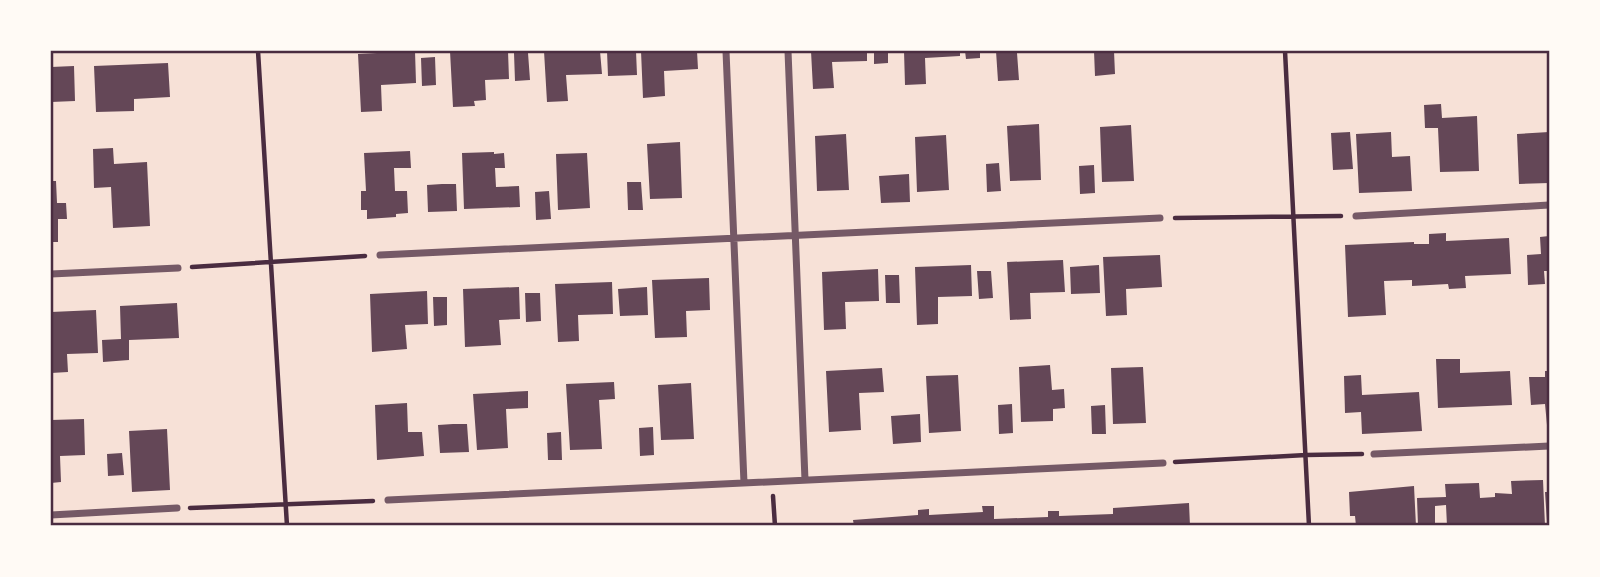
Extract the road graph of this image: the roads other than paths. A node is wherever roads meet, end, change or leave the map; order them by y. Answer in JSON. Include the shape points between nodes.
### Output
{"nodes":[{"id":1,"x":726,"y":51,"type":"edge"},
{"id":2,"x":789,"y":51,"type":"edge"},
{"id":3,"x":1549,"y":205,"type":"edge"},
{"id":4,"x":1356,"y":216,"type":"road end"},
{"id":5,"x":1160,"y":218,"type":"road end"},
{"id":6,"x":795,"y":235,"type":"junction"},
{"id":7,"x":734,"y":239,"type":"junction"},
{"id":8,"x":380,"y":256,"type":"road end"},
{"id":9,"x":178,"y":268,"type":"road end"},
{"id":10,"x":51,"y":274,"type":"edge"},
{"id":11,"x":1549,"y":446,"type":"edge"},
{"id":12,"x":1374,"y":454,"type":"road end"},
{"id":13,"x":1163,"y":463,"type":"road end"},
{"id":14,"x":804,"y":480,"type":"junction"},
{"id":15,"x":744,"y":483,"type":"junction"},
{"id":16,"x":388,"y":500,"type":"road end"},
{"id":17,"x":177,"y":508,"type":"road end"},
{"id":18,"x":51,"y":515,"type":"edge"}],
"edges":[{"from":1,"to":7,"type":"street"},
{"from":2,"to":6,"type":"street"},
{"from":3,"to":4,"type":"street"},
{"from":5,"to":6,"type":"street"},
{"from":6,"to":7,"type":"street"},
{"from":6,"to":14,"type":"street"},
{"from":7,"to":8,"type":"street"},
{"from":7,"to":15,"type":"street"},
{"from":9,"to":10,"type":"street"},
{"from":11,"to":12,"type":"street"},
{"from":13,"to":14,"type":"street"},
{"from":14,"to":15,"type":"street"},
{"from":15,"to":16,"type":"street"},
{"from":17,"to":18,"type":"street"}]}
